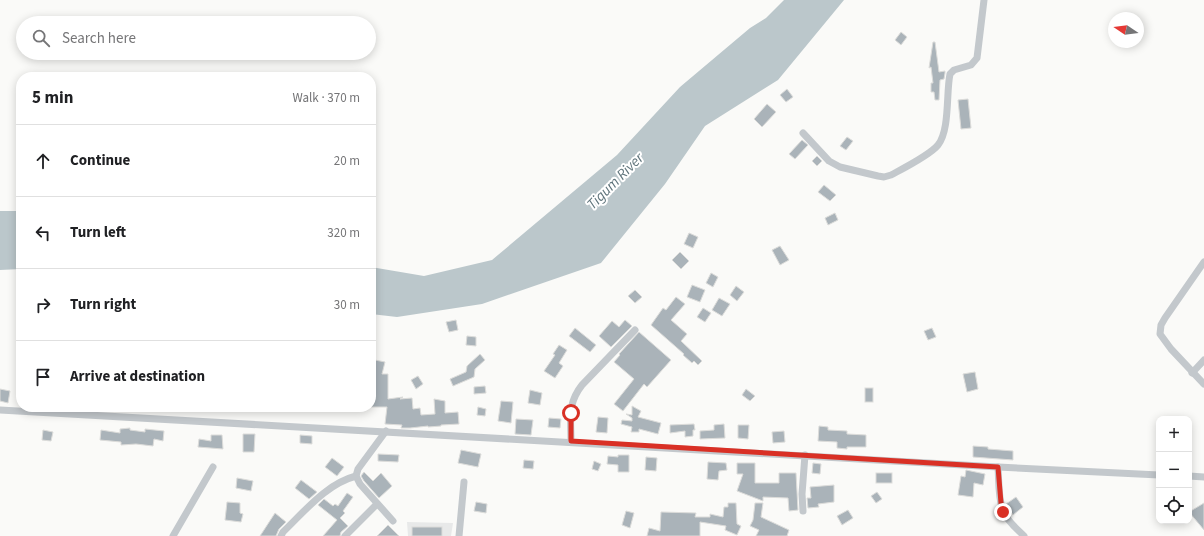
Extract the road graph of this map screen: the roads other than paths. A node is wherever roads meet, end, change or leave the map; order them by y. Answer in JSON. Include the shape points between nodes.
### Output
{"nodes":[{"id":1,"x":984,"y":0,"type":"edge"},
{"id":2,"x":803,"y":132,"type":"dead end"},
{"id":3,"x":1204,"y":262,"type":"edge"},
{"id":4,"x":635,"y":330,"type":"dead end"},
{"id":5,"x":1204,"y":360,"type":"edge"},
{"id":6,"x":1192,"y":373,"type":"junction"},
{"id":7,"x":1204,"y":384,"type":"edge"},
{"id":8,"x":0,"y":410,"type":"edge"},
{"id":9,"x":16,"y":411,"type":"edge"},
{"id":10,"x":37,"y":412,"type":"edge"},
{"id":11,"x":386,"y":431,"type":"junction"},
{"id":12,"x":571,"y":441,"type":"junction"},
{"id":13,"x":805,"y":455,"type":"junction"},
{"id":14,"x":213,"y":466,"type":"dead end"},
{"id":15,"x":998,"y":467,"type":"junction"},
{"id":16,"x":1156,"y":474,"type":"edge"},
{"id":17,"x":356,"y":476,"type":"junction"},
{"id":18,"x":1192,"y":476,"type":"edge"},
{"id":19,"x":1204,"y":477,"type":"edge"},
{"id":20,"x":464,"y":482,"type":"dead end"},
{"id":21,"x":377,"y":504,"type":"junction"},
{"id":22,"x":803,"y":511,"type":"dead end"},
{"id":23,"x":393,"y":522,"type":"dead end"},
{"id":24,"x":173,"y":536,"type":"edge"},
{"id":25,"x":281,"y":536,"type":"edge"},
{"id":26,"x":345,"y":536,"type":"edge"},
{"id":27,"x":459,"y":536,"type":"edge"},
{"id":28,"x":1024,"y":536,"type":"edge"}],
"edges":[{"from":1,"to":2,"type":"street","via":[[977,58],[971,65],[954,70],[950,74],[944,132],[938,146],[930,152],[884,177],[840,167],[829,161]]},
{"from":3,"to":6,"type":"street","via":[[1165,318],[1160,334]]},
{"from":4,"to":12,"type":"street","via":[[575,394],[572,403]]},
{"from":5,"to":6,"type":"street"},
{"from":6,"to":7,"type":"street"},
{"from":8,"to":9,"type":"street"},
{"from":10,"to":11,"type":"street"},
{"from":11,"to":12,"type":"street"},
{"from":11,"to":17,"type":"street","via":[[358,469]]},
{"from":12,"to":13,"type":"street"},
{"from":13,"to":15,"type":"street"},
{"from":13,"to":22,"type":"street"},
{"from":14,"to":24,"type":"street"},
{"from":15,"to":16,"type":"street"},
{"from":15,"to":28,"type":"street","via":[[1003,512]]},
{"from":17,"to":21,"type":"street"},
{"from":17,"to":25,"type":"street","via":[[330,488]]},
{"from":18,"to":19,"type":"street"},
{"from":20,"to":27,"type":"street"},
{"from":21,"to":23,"type":"street"},
{"from":21,"to":26,"type":"street"}]}
